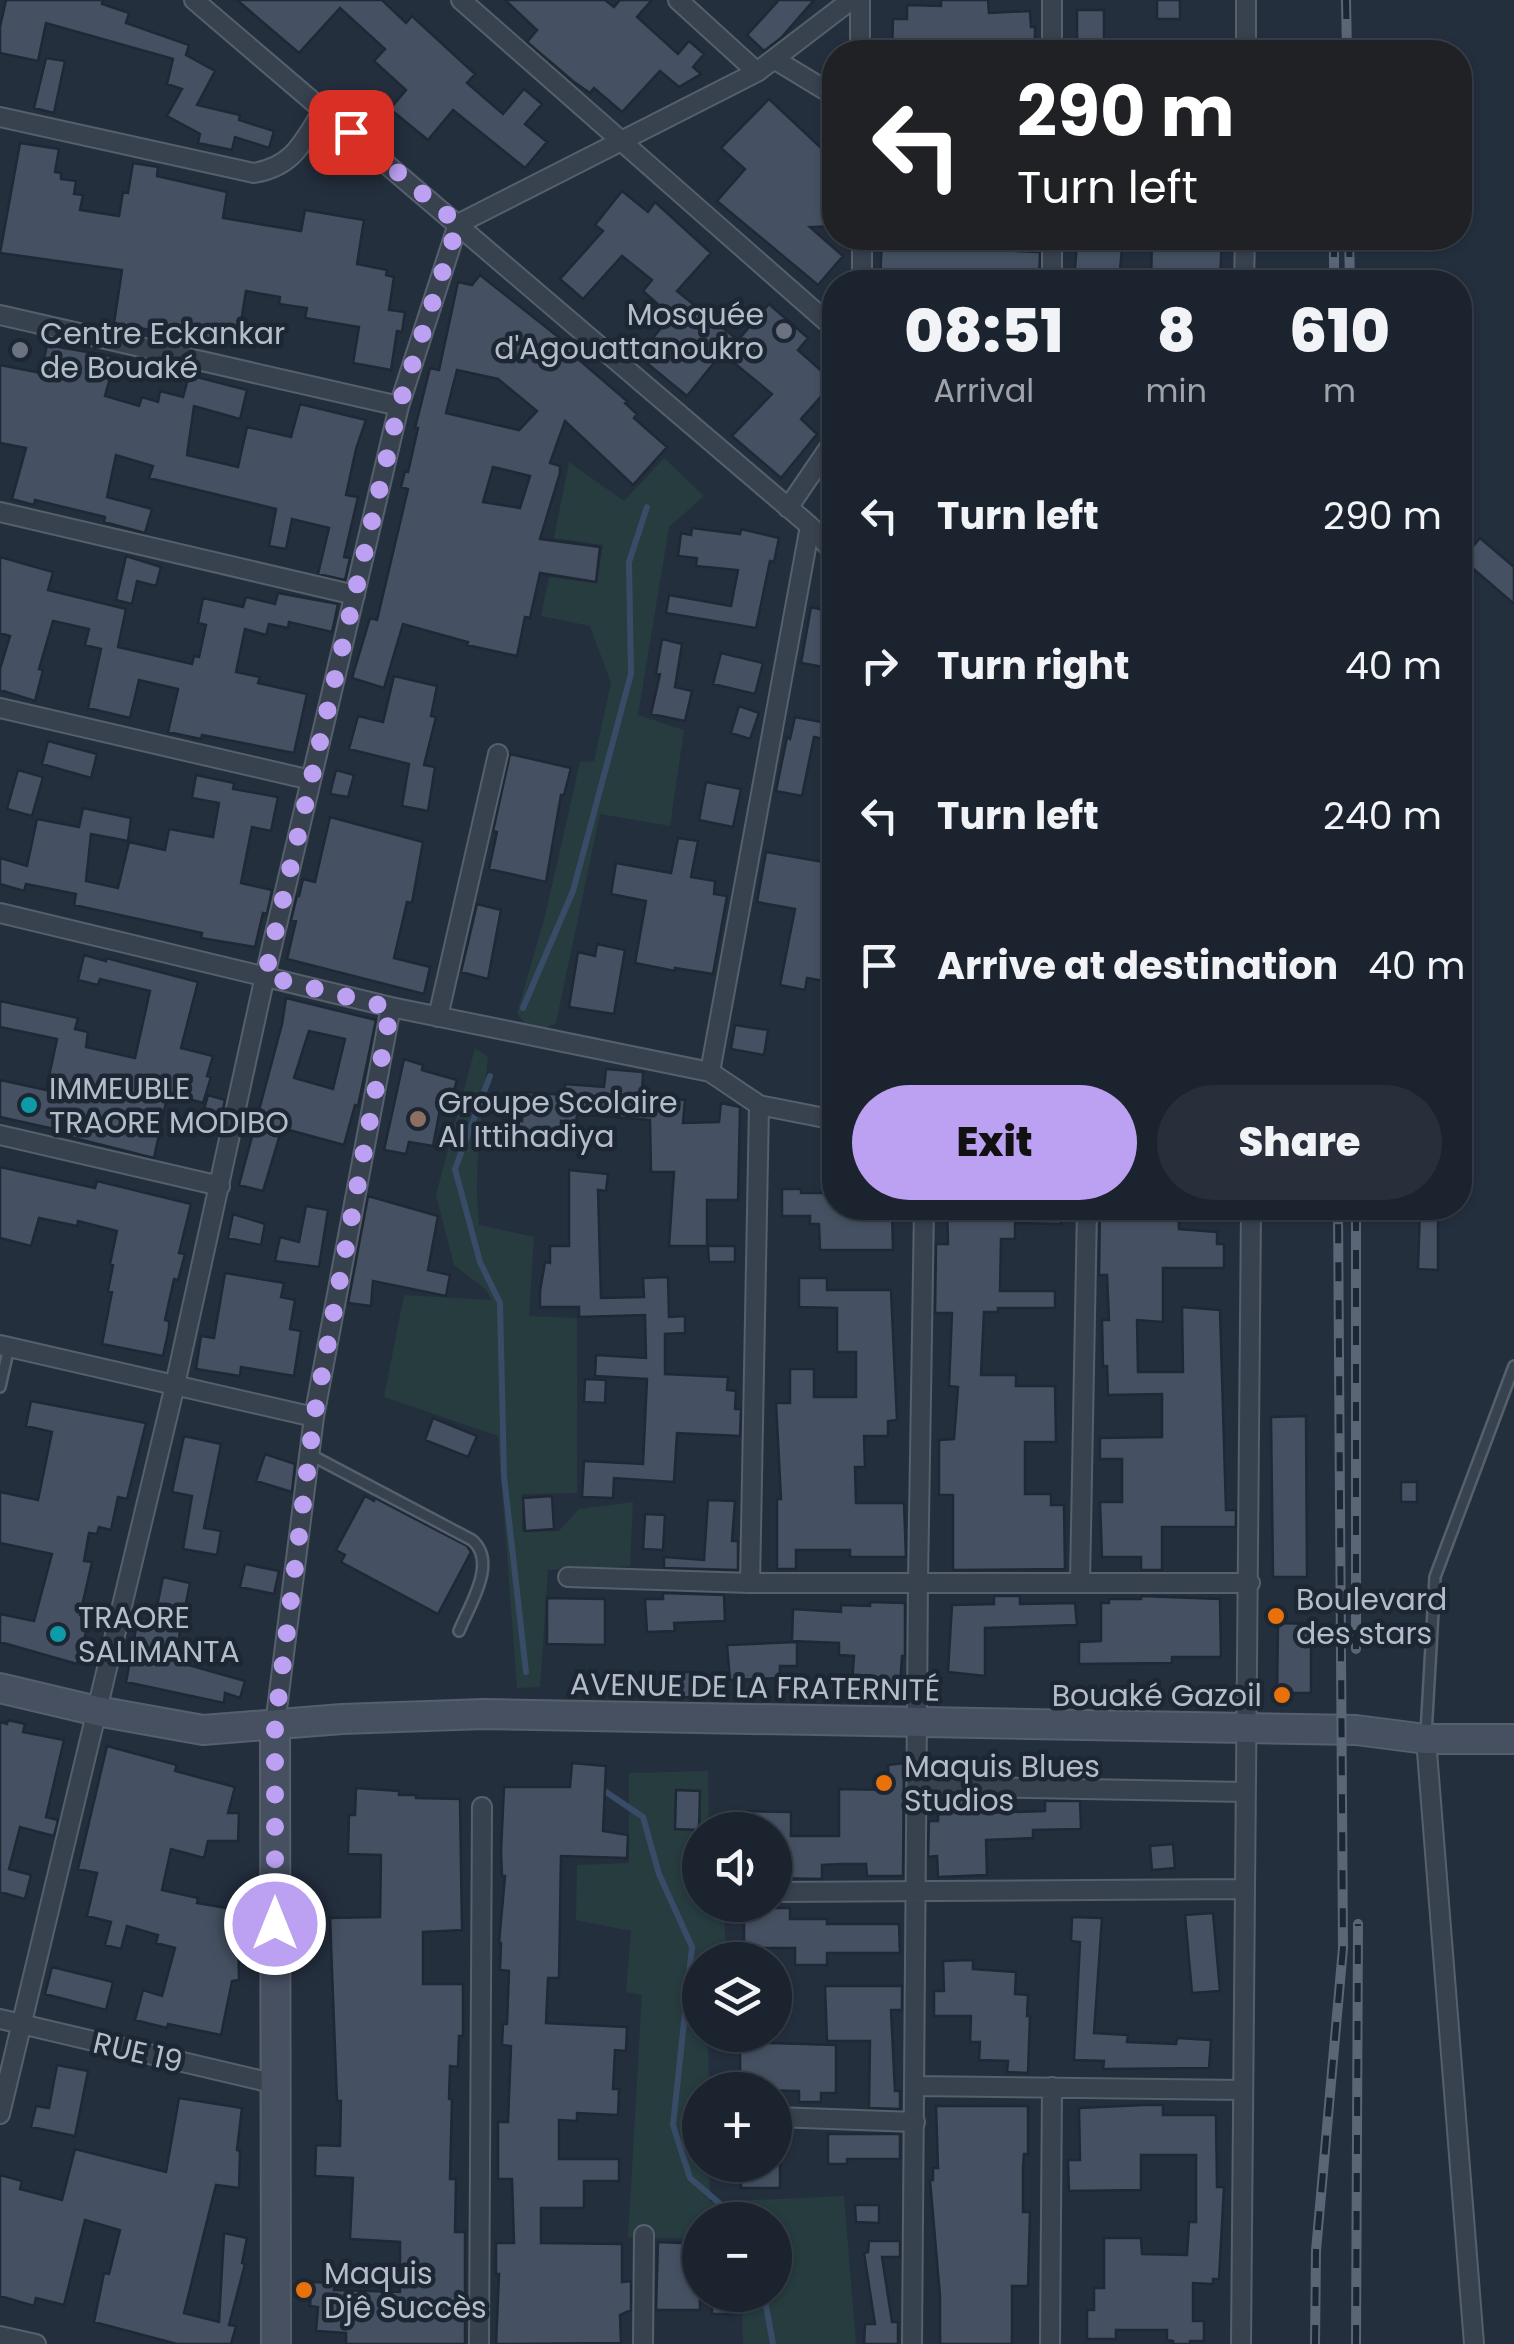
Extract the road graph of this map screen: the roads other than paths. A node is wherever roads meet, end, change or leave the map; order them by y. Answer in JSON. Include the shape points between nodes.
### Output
{"nodes":[{"id":1,"x":194,"y":0,"type":"edge"},
{"id":2,"x":461,"y":0,"type":"edge"},
{"id":3,"x":678,"y":0,"type":"edge"},
{"id":4,"x":851,"y":0,"type":"edge"},
{"id":5,"x":860,"y":0,"type":"edge"},
{"id":6,"x":1052,"y":0,"type":"edge"},
{"id":7,"x":1246,"y":0,"type":"edge"},
{"id":8,"x":860,"y":40,"type":"edge"},
{"id":9,"x":1052,"y":40,"type":"edge"},
{"id":10,"x":1246,"y":40,"type":"edge"},
{"id":11,"x":774,"y":59,"type":"junction"},
{"id":12,"x":757,"y":72,"type":"junction"},
{"id":13,"x":822,"y":88,"type":"edge"},
{"id":14,"x":324,"y":108,"type":"junction"},
{"id":15,"x":0,"y":117,"type":"edge"},
{"id":16,"x":619,"y":141,"type":"junction"},
{"id":17,"x":458,"y":224,"type":"junction"},
{"id":18,"x":0,"y":315,"type":"edge"},
{"id":19,"x":822,"y":317,"type":"edge"},
{"id":20,"x":399,"y":406,"type":"junction"},
{"id":21,"x":822,"y":459,"type":"edge"},
{"id":22,"x":788,"y":508,"type":"junction"},
{"id":23,"x":0,"y":512,"type":"edge"},
{"id":24,"x":810,"y":526,"type":"junction"},
{"id":25,"x":822,"y":539,"type":"edge"},
{"id":26,"x":355,"y":595,"type":"junction"},
{"id":27,"x":0,"y":708,"type":"edge"},
{"id":28,"x":498,"y":754,"type":"dead end"},
{"id":29,"x":311,"y":780,"type":"junction"},
{"id":30,"x":0,"y":913,"type":"edge"},
{"id":31,"x":265,"y":976,"type":"junction"},
{"id":32,"x":391,"y":1008,"type":"junction"},
{"id":33,"x":438,"y":1017,"type":"junction"},
{"id":34,"x":710,"y":1072,"type":"junction"},
{"id":35,"x":759,"y":1105,"type":"junction"},
{"id":36,"x":822,"y":1117,"type":"edge"},
{"id":37,"x":0,"y":1135,"type":"edge"},
{"id":38,"x":220,"y":1186,"type":"junction"},
{"id":39,"x":924,"y":1220,"type":"edge"},
{"id":40,"x":1087,"y":1220,"type":"edge"},
{"id":41,"x":1251,"y":1220,"type":"edge"},
{"id":42,"x":4,"y":1346,"type":"edge"},
{"id":43,"x":1514,"y":1366,"type":"edge"},
{"id":44,"x":175,"y":1386,"type":"junction"},
{"id":45,"x":0,"y":1387,"type":"edge"},
{"id":46,"x":314,"y":1417,"type":"junction"},
{"id":47,"x":309,"y":1454,"type":"junction"},
{"id":48,"x":568,"y":1577,"type":"dead end"},
{"id":49,"x":918,"y":1581,"type":"junction"},
{"id":50,"x":1080,"y":1582,"type":"junction"},
{"id":51,"x":750,"y":1583,"type":"junction"},
{"id":52,"x":1250,"y":1583,"type":"junction"},
{"id":53,"x":459,"y":1630,"type":"dead end"},
{"id":54,"x":0,"y":1688,"type":"edge"},
{"id":55,"x":96,"y":1711,"type":"junction"},
{"id":56,"x":918,"y":1723,"type":"junction"},
{"id":57,"x":275,"y":1725,"type":"junction"},
{"id":58,"x":1246,"y":1729,"type":"junction"},
{"id":59,"x":1426,"y":1738,"type":"junction"},
{"id":60,"x":1514,"y":1740,"type":"edge"},
{"id":61,"x":917,"y":1786,"type":"junction"},
{"id":62,"x":1245,"y":1792,"type":"junction"},
{"id":63,"x":482,"y":1808,"type":"dead end"},
{"id":64,"x":1244,"y":1889,"type":"junction"},
{"id":65,"x":916,"y":1891,"type":"junction"},
{"id":66,"x":792,"y":1892,"type":"edge"},
{"id":67,"x":0,"y":2020,"type":"edge"},
{"id":68,"x":22,"y":2024,"type":"junction"},
{"id":69,"x":276,"y":2084,"type":"junction"},
{"id":70,"x":915,"y":2086,"type":"junction"},
{"id":71,"x":1052,"y":2087,"type":"junction"},
{"id":72,"x":1243,"y":2090,"type":"junction"},
{"id":73,"x":0,"y":2114,"type":"edge"},
{"id":74,"x":792,"y":2117,"type":"edge"},
{"id":75,"x":914,"y":2122,"type":"junction"},
{"id":76,"x":644,"y":2234,"type":"dead end"},
{"id":77,"x":0,"y":2336,"type":"edge"},
{"id":78,"x":36,"y":2344,"type":"edge"},
{"id":79,"x":276,"y":2344,"type":"edge"},
{"id":80,"x":479,"y":2344,"type":"edge"},
{"id":81,"x":643,"y":2344,"type":"edge"},
{"id":82,"x":912,"y":2344,"type":"edge"},
{"id":83,"x":1050,"y":2344,"type":"edge"},
{"id":84,"x":1241,"y":2344,"type":"edge"},
{"id":85,"x":1474,"y":2344,"type":"edge"}],
"edges":[{"from":1,"to":14,"type":"street"},
{"from":2,"to":16,"type":"street"},
{"from":3,"to":12,"type":"street"},
{"from":4,"to":11,"type":"street"},
{"from":5,"to":8,"type":"street"},
{"from":6,"to":9,"type":"street"},
{"from":7,"to":10,"type":"street"},
{"from":11,"to":12,"type":"street"},
{"from":11,"to":13,"type":"street"},
{"from":12,"to":16,"type":"street"},
{"from":14,"to":15,"type":"street","via":[[292,158],[254,172]]},
{"from":14,"to":17,"type":"street"},
{"from":16,"to":17,"type":"street"},
{"from":16,"to":19,"type":"street"},
{"from":17,"to":20,"type":"street"},
{"from":17,"to":22,"type":"street"},
{"from":18,"to":20,"type":"street"},
{"from":20,"to":26,"type":"street"},
{"from":21,"to":22,"type":"street"},
{"from":22,"to":24,"type":"street"},
{"from":23,"to":26,"type":"street"},
{"from":24,"to":25,"type":"street"},
{"from":24,"to":34,"type":"street"},
{"from":26,"to":29,"type":"street"},
{"from":27,"to":29,"type":"street"},
{"from":28,"to":33,"type":"street"},
{"from":29,"to":31,"type":"street"},
{"from":30,"to":31,"type":"street"},
{"from":31,"to":32,"type":"street"},
{"from":31,"to":38,"type":"street"},
{"from":32,"to":33,"type":"street"},
{"from":32,"to":46,"type":"street"},
{"from":33,"to":34,"type":"street"},
{"from":34,"to":35,"type":"street"},
{"from":35,"to":36,"type":"street"},
{"from":35,"to":51,"type":"street"},
{"from":37,"to":38,"type":"street"},
{"from":38,"to":44,"type":"street"},
{"from":39,"to":49,"type":"street"},
{"from":40,"to":50,"type":"street"},
{"from":41,"to":52,"type":"street"},
{"from":42,"to":44,"type":"street"},
{"from":42,"to":45,"type":"lane"},
{"from":43,"to":59,"type":"lane","via":[[1436,1577]]},
{"from":44,"to":46,"type":"street"},
{"from":44,"to":55,"type":"street"},
{"from":46,"to":47,"type":"street"},
{"from":47,"to":53,"type":"lane","via":[[481,1548],[485,1562]]},
{"from":47,"to":57,"type":"street"},
{"from":48,"to":51,"type":"street"},
{"from":49,"to":50,"type":"street"},
{"from":49,"to":51,"type":"street"},
{"from":49,"to":56,"type":"street"},
{"from":50,"to":52,"type":"street"},
{"from":52,"to":58,"type":"street"},
{"from":54,"to":55,"type":"main road","name":"AVENUE DE LA FRATERNITÉ"},
{"from":55,"to":57,"type":"main road","name":"AVENUE DE LA FRATERNITÉ","via":[[204,1730]]},
{"from":55,"to":68,"type":"street"},
{"from":56,"to":57,"type":"main road","name":"AVENUE DE LA FRATERNITÉ","via":[[484,1714]]},
{"from":56,"to":58,"type":"main road","name":"AVENUE DE LA FRATERNITÉ"},
{"from":56,"to":61,"type":"street"},
{"from":57,"to":69,"type":"main road"},
{"from":58,"to":59,"type":"main road","name":"AVENUE DE LA FRATERNITÉ"},
{"from":58,"to":62,"type":"street"},
{"from":59,"to":60,"type":"main road","name":"AVENUE DE LA FRATERNITÉ"},
{"from":59,"to":85,"type":"street"},
{"from":61,"to":62,"type":"street"},
{"from":61,"to":65,"type":"street"},
{"from":62,"to":64,"type":"street"},
{"from":63,"to":80,"type":"street"},
{"from":64,"to":65,"type":"street"},
{"from":64,"to":72,"type":"street"},
{"from":65,"to":66,"type":"street"},
{"from":65,"to":70,"type":"street"},
{"from":67,"to":68,"type":"street","name":"RUE 19"},
{"from":68,"to":69,"type":"street","name":"RUE 19"},
{"from":68,"to":73,"type":"street"},
{"from":69,"to":79,"type":"main road"},
{"from":70,"to":71,"type":"street"},
{"from":70,"to":75,"type":"street"},
{"from":71,"to":72,"type":"street"},
{"from":71,"to":83,"type":"street"},
{"from":72,"to":84,"type":"street"},
{"from":74,"to":75,"type":"street"},
{"from":75,"to":82,"type":"street"},
{"from":76,"to":81,"type":"street"},
{"from":77,"to":78,"type":"street"}]}
